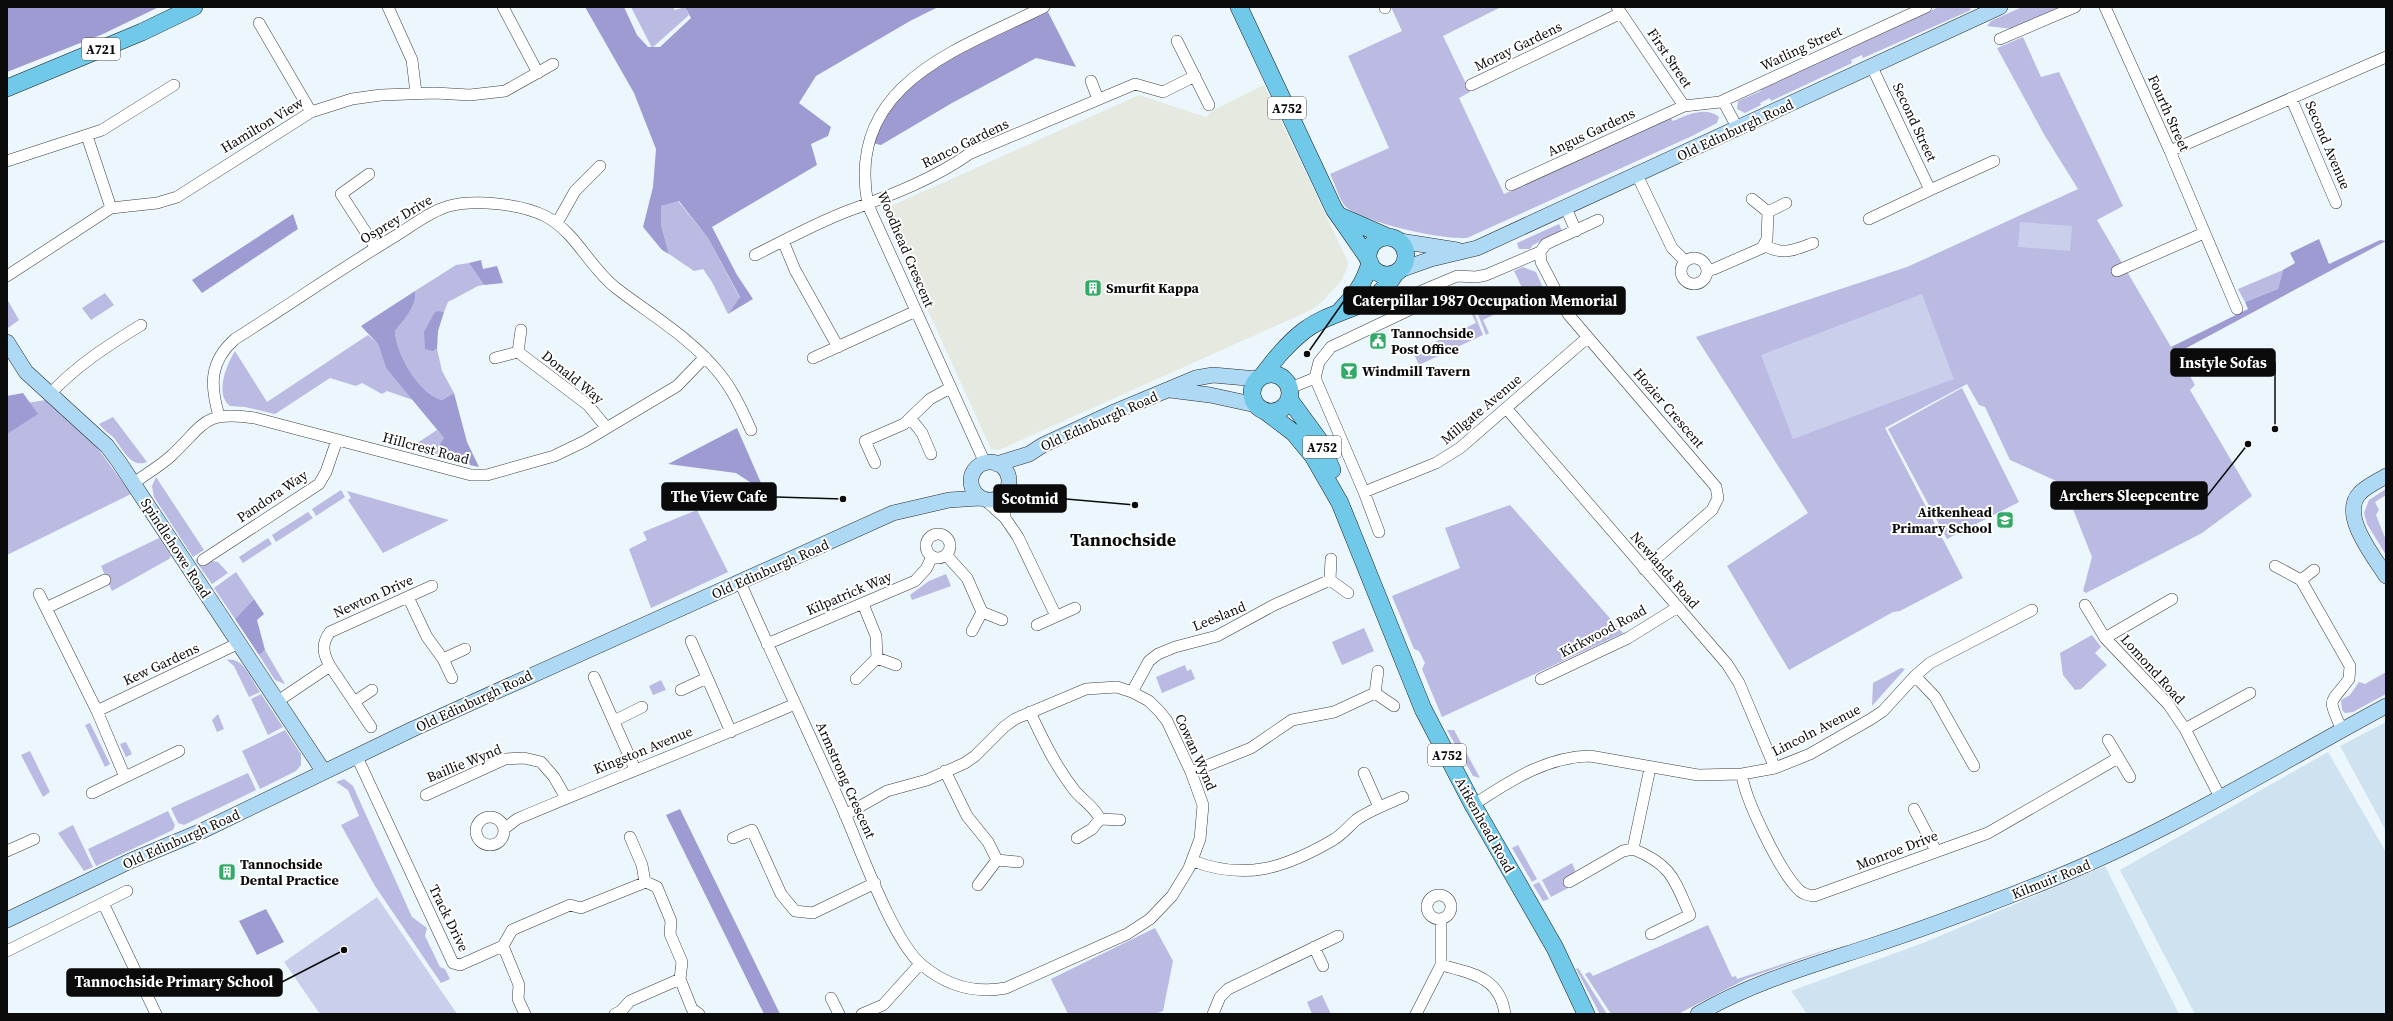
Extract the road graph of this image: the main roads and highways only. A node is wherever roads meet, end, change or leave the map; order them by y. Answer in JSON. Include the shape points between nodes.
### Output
{"nodes":[{"id":1,"x":194,"y":7,"type":"edge"},
{"id":2,"x":1239,"y":7,"type":"edge"},
{"id":3,"x":2000,"y":7,"type":"edge"},
{"id":4,"x":7,"y":88,"type":"edge"},
{"id":5,"x":1340,"y":216,"type":"junction"},
{"id":6,"x":1394,"y":239,"type":"junction"},
{"id":7,"x":1468,"y":251,"type":"junction"},
{"id":8,"x":1369,"y":260,"type":"junction"},
{"id":9,"x":1398,"y":272,"type":"junction"},
{"id":10,"x":1339,"y":312,"type":"junction"},
{"id":11,"x":1297,"y":337,"type":"junction"},
{"id":12,"x":7,"y":342,"type":"edge"},
{"id":13,"x":1261,"y":377,"type":"junction"},
{"id":14,"x":1288,"y":389,"type":"junction"},
{"id":15,"x":1170,"y":390,"type":"junction"},
{"id":16,"x":1260,"y":408,"type":"junction"},
{"id":17,"x":1029,"y":454,"type":"junction"},
{"id":18,"x":991,"y":463,"type":"junction"},
{"id":19,"x":2386,"y":476,"type":"edge"},
{"id":20,"x":971,"y":480,"type":"junction"},
{"id":21,"x":1007,"y":489,"type":"junction"},
{"id":22,"x":983,"y":499,"type":"junction"},
{"id":23,"x":949,"y":500,"type":"junction"},
{"id":24,"x":1340,"y":503,"type":"junction"},
{"id":25,"x":2386,"y":576,"type":"edge"},
{"id":26,"x":2386,"y":706,"type":"edge"},
{"id":27,"x":324,"y":772,"type":"junction"},
{"id":28,"x":7,"y":920,"type":"edge"},
{"id":29,"x":1584,"y":1013,"type":"edge"},
{"id":30,"x":1698,"y":1014,"type":"edge"}],
"edges":[{"from":1,"to":4,"type":"main road","number":"A721","via":[[142,32]]},
{"from":2,"to":5,"type":"main road","number":"A752"},
{"from":3,"to":7,"type":"main road","name":"Old Edinburgh Road","via":[[1637,176]]},
{"from":5,"to":6,"type":"main road"},
{"from":5,"to":8,"type":"main road","number":"A752"},
{"from":6,"to":7,"type":"main road"},
{"from":6,"to":8,"type":"main road","via":[[1376,241],[1371,246]]},
{"from":6,"to":9,"type":"main road","via":[[1406,253],[1404,265]]},
{"from":7,"to":9,"type":"main road","name":"Old Edinburgh Road","via":[[1430,259]]},
{"from":8,"to":9,"type":"main road","via":[[1377,273],[1388,275]]},
{"from":8,"to":10,"type":"main road","via":[[1366,276],[1358,292]]},
{"from":9,"to":10,"type":"main road","via":[[1383,291],[1366,304]]},
{"from":10,"to":11,"type":"main road","via":[[1306,329]]},
{"from":11,"to":13,"type":"main road","via":[[1283,349]]},
{"from":11,"to":14,"type":"main road","via":[[1286,362]]},
{"from":12,"to":27,"type":"main road","name":"Spindlehowe Road","via":[[26,372],[107,446]]},
{"from":13,"to":14,"type":"main road","via":[[1274,374]]},
{"from":13,"to":15,"type":"main road","name":"Old Edinburgh Road","via":[[1213,374],[1196,378]]},
{"from":13,"to":16,"type":"main road","via":[[1254,383],[1252,394]]},
{"from":14,"to":16,"type":"main road","via":[[1286,404],[1276,411]]},
{"from":14,"to":24,"type":"main road","name":"Aitkenhead Road","number":"A752","via":[[1319,440],[1332,470]]},
{"from":15,"to":16,"type":"main road","name":"Old Edinburgh Road","via":[[1210,395]]},
{"from":15,"to":17,"type":"main road","name":"Old Edinburgh Road","via":[[1105,416]]},
{"from":16,"to":24,"type":"main road","name":"Aitkenhead Road","number":"A752","via":[[1294,433],[1313,456]]},
{"from":17,"to":18,"type":"main road","name":"Old Edinburgh Road"},
{"from":17,"to":21,"type":"main road","name":"Old Edinburgh Road"},
{"from":18,"to":20,"type":"main road","name":"Old Edinburgh Road","via":[[975,469]]},
{"from":18,"to":21,"type":"main road","via":[[1005,470]]},
{"from":19,"to":25,"type":"main road","via":[[2360,494],[2353,512],[2356,526]]},
{"from":20,"to":22,"type":"main road","via":[[972,490]]},
{"from":20,"to":23,"type":"main road","name":"Old Edinburgh Road"},
{"from":21,"to":22,"type":"main road","name":"Old Edinburgh Road","via":[[996,500]]},
{"from":22,"to":23,"type":"main road","name":"Old Edinburgh Road"},
{"from":23,"to":27,"type":"main road","name":"Old Edinburgh Road","via":[[893,513],[420,726]]},
{"from":24,"to":29,"type":"main road","name":"Aitkenhead Road","number":"A752","via":[[1423,709],[1473,805],[1555,948]]},
{"from":26,"to":30,"type":"main road","name":"Kilmuir Road","via":[[2145,837],[2044,883],[1940,923],[1781,976]]},
{"from":27,"to":28,"type":"main road","name":"Old Edinburgh Road"}]}
